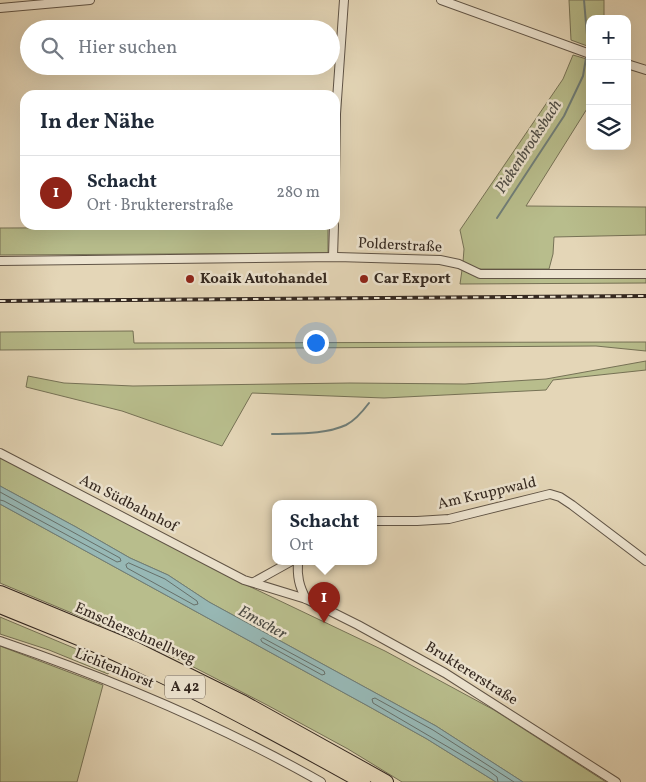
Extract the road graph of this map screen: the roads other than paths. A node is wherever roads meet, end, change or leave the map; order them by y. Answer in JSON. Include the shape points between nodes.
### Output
{"nodes":[{"id":1,"x":90,"y":0,"type":"edge"},
{"id":2,"x":344,"y":0,"type":"edge"},
{"id":3,"x":441,"y":0,"type":"edge"},
{"id":4,"x":0,"y":8,"type":"edge"},
{"id":5,"x":586,"y":53,"type":"edge"},
{"id":6,"x":340,"y":57,"type":"edge"},
{"id":7,"x":631,"y":65,"type":"edge"},
{"id":8,"x":646,"y":70,"type":"edge"},
{"id":9,"x":339,"y":75,"type":"edge"},
{"id":10,"x":338,"y":90,"type":"edge"},
{"id":11,"x":334,"y":230,"type":"edge"},
{"id":12,"x":333,"y":257,"type":"junction"},
{"id":13,"x":0,"y":261,"type":"edge"},
{"id":14,"x":646,"y":274,"type":"edge"},
{"id":15,"x":0,"y":453,"type":"edge"},
{"id":16,"x":377,"y":521,"type":"edge"},
{"id":17,"x":646,"y":561,"type":"edge"},
{"id":18,"x":285,"y":565,"type":"edge"},
{"id":19,"x":298,"y":565,"type":"edge"},
{"id":20,"x":244,"y":580,"type":"joint"},
{"id":21,"x":254,"y":582,"type":"junction"},
{"id":22,"x":0,"y":593,"type":"edge"},
{"id":23,"x":306,"y":599,"type":"junction"},
{"id":24,"x":0,"y":606,"type":"edge"},
{"id":25,"x":0,"y":641,"type":"edge"},
{"id":26,"x":321,"y":782,"type":"edge"},
{"id":27,"x":363,"y":782,"type":"edge"},
{"id":28,"x":386,"y":782,"type":"edge"},
{"id":29,"x":616,"y":782,"type":"edge"}],
"edges":[{"from":1,"to":4,"type":"street"},
{"from":2,"to":6,"type":"street"},
{"from":3,"to":5,"type":"street"},
{"from":7,"to":8,"type":"street"},
{"from":9,"to":10,"type":"street"},
{"from":11,"to":12,"type":"street"},
{"from":12,"to":13,"type":"street","name":"Polderstraße"},
{"from":12,"to":14,"type":"street","name":"Polderstraße","via":[[440,260],[459,264],[480,274]]},
{"from":15,"to":20,"type":"street","name":"Am Südbahnhof"},
{"from":16,"to":17,"type":"street","name":"Am Kruppwald","via":[[449,519],[550,494],[577,508]]},
{"from":18,"to":21,"type":"street"},
{"from":19,"to":23,"type":"street","via":[[297,574]]},
{"from":20,"to":21,"type":"street","name":"Bruktererstraße"},
{"from":21,"to":23,"type":"street","name":"Bruktererstraße"},
{"from":22,"to":28,"type":"highway","name":"Emscherschnellweg","number":"A 42","via":[[135,649],[244,703]]},
{"from":23,"to":29,"type":"street","name":"Bruktererstraße","via":[[423,661]]},
{"from":24,"to":27,"type":"highway","name":"Emscherschnellweg","number":"A 42","via":[[167,678],[276,733]]},
{"from":25,"to":26,"type":"street","name":"Lichtenhorst","via":[[61,662],[218,728]]}]}
